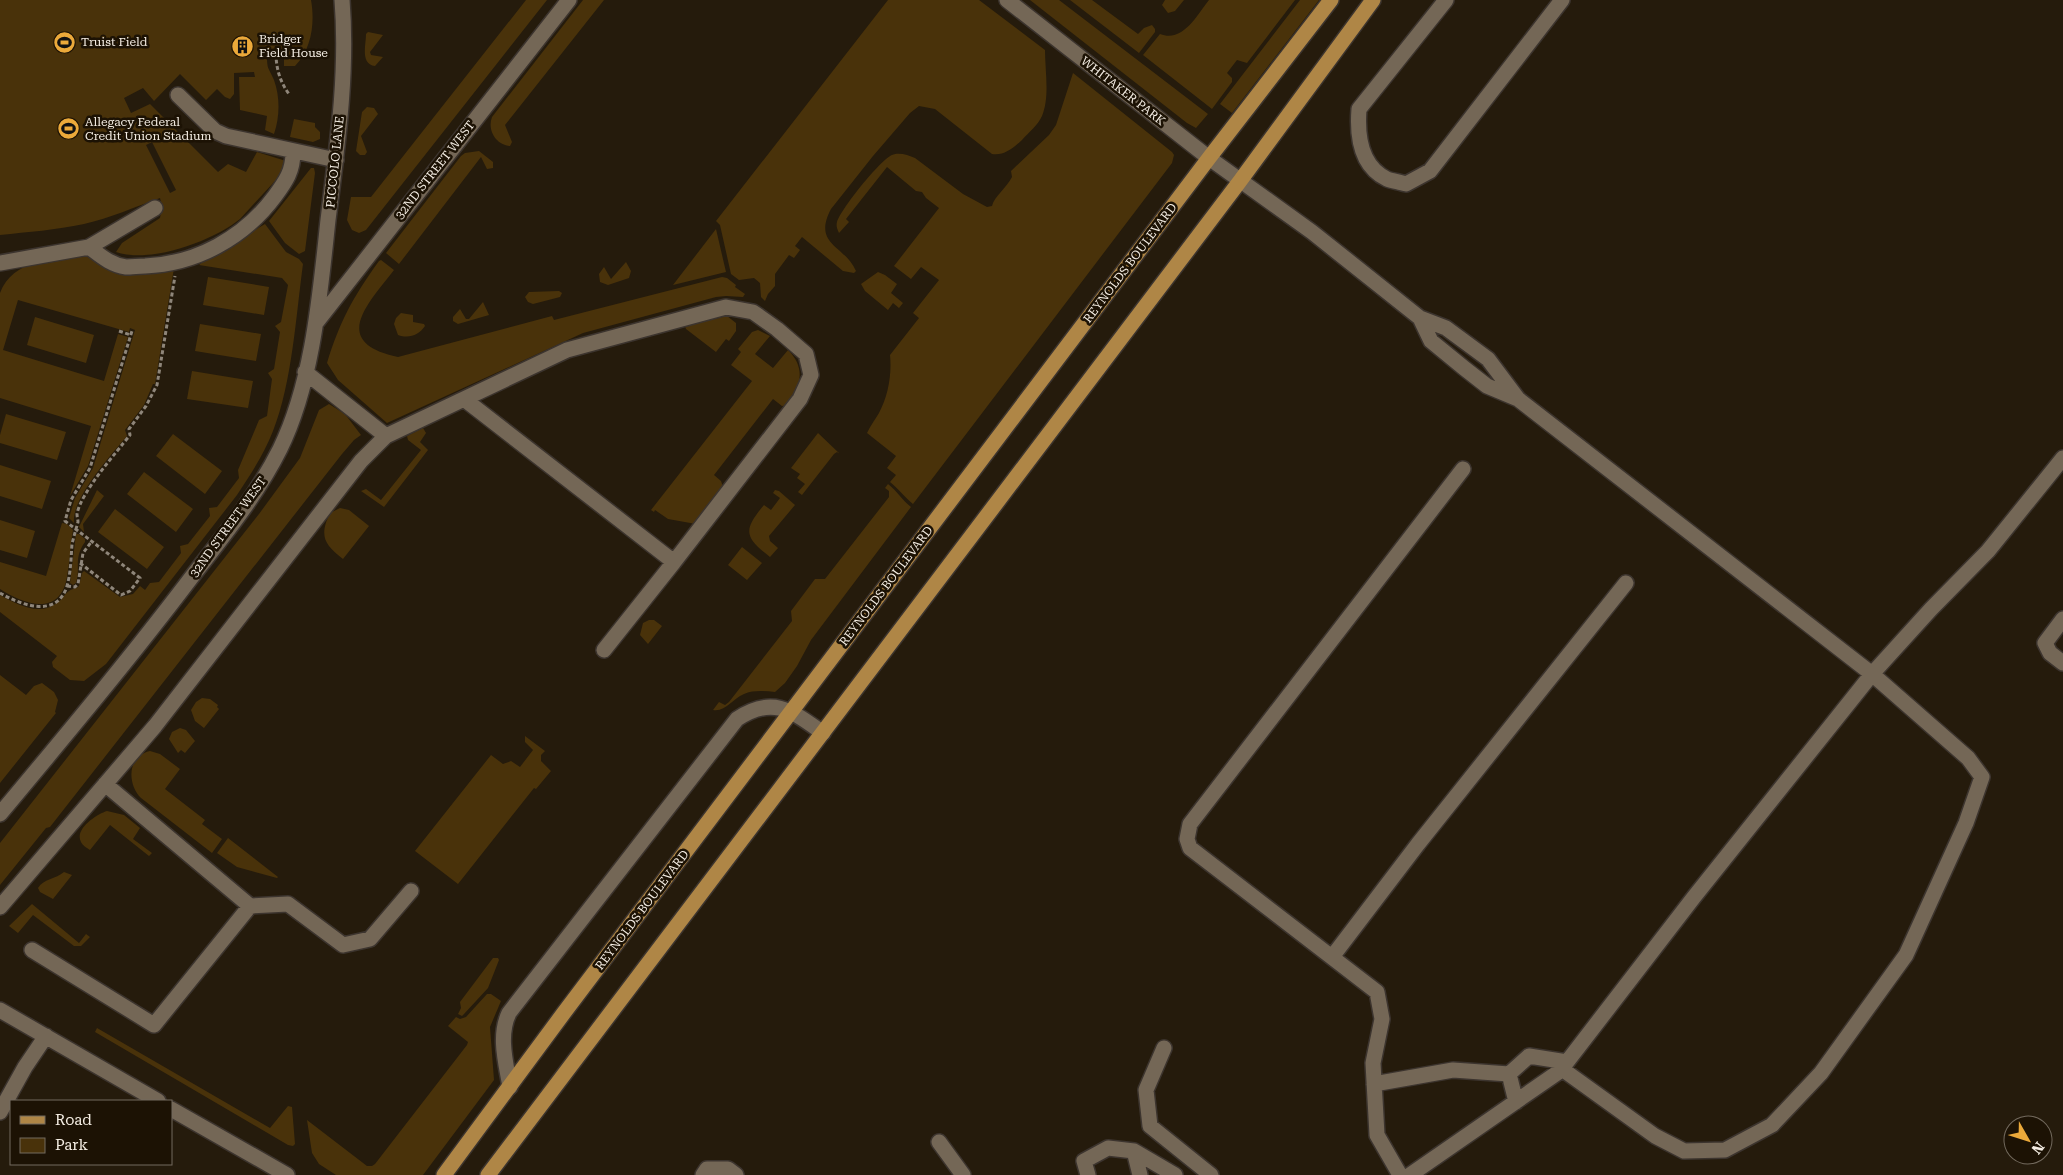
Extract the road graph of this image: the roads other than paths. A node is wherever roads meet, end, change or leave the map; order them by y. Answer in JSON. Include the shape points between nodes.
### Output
{"nodes":[{"id":1,"x":342,"y":0,"type":"edge"},
{"id":2,"x":570,"y":0,"type":"edge"},
{"id":3,"x":1007,"y":0,"type":"edge"},
{"id":4,"x":1332,"y":0,"type":"edge"},
{"id":5,"x":1373,"y":0,"type":"edge"},
{"id":6,"x":1446,"y":0,"type":"edge"},
{"id":7,"x":1562,"y":0,"type":"edge"},
{"id":8,"x":178,"y":94,"type":"dead end"},
{"id":9,"x":293,"y":152,"type":"junction"},
{"id":10,"x":1209,"y":158,"type":"junction"},
{"id":11,"x":336,"y":160,"type":"junction"},
{"id":12,"x":1240,"y":181,"type":"junction"},
{"id":13,"x":155,"y":208,"type":"dead end"},
{"id":14,"x":89,"y":247,"type":"junction"},
{"id":15,"x":0,"y":263,"type":"edge"},
{"id":16,"x":1420,"y":318,"type":"junction"},
{"id":17,"x":315,"y":324,"type":"junction"},
{"id":18,"x":305,"y":372,"type":"junction"},
{"id":19,"x":464,"y":399,"type":"junction"},
{"id":20,"x":1518,"y":399,"type":"junction"},
{"id":21,"x":386,"y":436,"type":"junction"},
{"id":22,"x":2063,"y":458,"type":"edge"},
{"id":23,"x":1463,"y":469,"type":"dead end"},
{"id":24,"x":674,"y":562,"type":"junction"},
{"id":25,"x":1626,"y":583,"type":"dead end"},
{"id":26,"x":2063,"y":619,"type":"edge"},
{"id":27,"x":604,"y":650,"type":"dead end"},
{"id":28,"x":2063,"y":663,"type":"edge"},
{"id":29,"x":1872,"y":674,"type":"junction"},
{"id":30,"x":792,"y":711,"type":"junction"},
{"id":31,"x":823,"y":734,"type":"junction"},
{"id":32,"x":105,"y":784,"type":"junction"},
{"id":33,"x":0,"y":814,"type":"edge"},
{"id":34,"x":412,"y":890,"type":"dead end"},
{"id":35,"x":250,"y":906,"type":"junction"},
{"id":36,"x":0,"y":907,"type":"edge"},
{"id":37,"x":32,"y":950,"type":"dead end"},
{"id":38,"x":1332,"y":957,"type":"junction"},
{"id":39,"x":1,"y":1013,"type":"edge"},
{"id":40,"x":46,"y":1036,"type":"junction"},
{"id":41,"x":1164,"y":1048,"type":"dead end"},
{"id":42,"x":1564,"y":1066,"type":"junction"},
{"id":43,"x":1509,"y":1074,"type":"junction"},
{"id":44,"x":1374,"y":1084,"type":"junction"},
{"id":45,"x":510,"y":1087,"type":"junction"},
{"id":46,"x":156,"y":1100,"type":"edge"},
{"id":47,"x":1516,"y":1102,"type":"junction"},
{"id":48,"x":172,"y":1110,"type":"edge"},
{"id":49,"x":0,"y":1112,"type":"edge"},
{"id":50,"x":939,"y":1142,"type":"dead end"},
{"id":51,"x":1134,"y":1151,"type":"junction"},
{"id":52,"x":1086,"y":1168,"type":"edge"},
{"id":53,"x":287,"y":1175,"type":"edge"},
{"id":54,"x":444,"y":1175,"type":"edge"},
{"id":55,"x":488,"y":1175,"type":"edge"},
{"id":56,"x":703,"y":1175,"type":"edge"},
{"id":57,"x":736,"y":1175,"type":"edge"},
{"id":58,"x":963,"y":1175,"type":"edge"},
{"id":59,"x":1140,"y":1175,"type":"edge"},
{"id":60,"x":1175,"y":1175,"type":"edge"},
{"id":61,"x":1211,"y":1175,"type":"edge"},
{"id":62,"x":1400,"y":1175,"type":"edge"},
{"id":63,"x":1410,"y":1175,"type":"edge"}],
"edges":[{"from":1,"to":11,"type":"street","name":"PICCOLO LANE","via":[[341,108]]},
{"from":2,"to":17,"type":"street","name":"32ND STREET WEST"},
{"from":3,"to":10,"type":"street","name":"WHITAKER PARK"},
{"from":4,"to":10,"type":"main road","name":"REYNOLDS BOULEVARD"},
{"from":5,"to":12,"type":"main road"},
{"from":6,"to":7,"type":"street","via":[[1359,109],[1360,142],[1366,162],[1386,178],[1406,184],[1430,171]]},
{"from":8,"to":9,"type":"street","via":[[215,130],[226,136]]},
{"from":9,"to":11,"type":"street"},
{"from":9,"to":14,"type":"street","via":[[290,176],[266,208],[248,226],[212,250],[161,265],[126,267],[110,263]]},
{"from":10,"to":12,"type":"street","name":"WHITAKER PARK"},
{"from":10,"to":30,"type":"main road","name":"REYNOLDS BOULEVARD"},
{"from":11,"to":17,"type":"street","name":"PICCOLO LANE"},
{"from":12,"to":16,"type":"street","name":"WHITAKER PARK","via":[[1312,232]]},
{"from":12,"to":31,"type":"main road"},
{"from":13,"to":14,"type":"street"},
{"from":14,"to":15,"type":"street"},
{"from":16,"to":20,"type":"street","via":[[1446,328],[1488,359]]},
{"from":16,"to":20,"type":"street","via":[[1431,341],[1487,386]]},
{"from":17,"to":18,"type":"street","name":"32ND STREET WEST"},
{"from":18,"to":21,"type":"street"},
{"from":18,"to":33,"type":"street","name":"32ND STREET WEST","via":[[289,428],[249,502],[96,700]]},
{"from":19,"to":21,"type":"street"},
{"from":19,"to":24,"type":"street"},
{"from":19,"to":24,"type":"street","via":[[567,350],[726,307],[754,312],[777,329],[806,354],[810,375],[800,399]]},
{"from":20,"to":29,"type":"street"},
{"from":21,"to":32,"type":"street","via":[[361,460],[155,726]]},
{"from":22,"to":29,"type":"street","via":[[1988,551]]},
{"from":23,"to":38,"type":"street","via":[[1190,824],[1186,839],[1190,848]]},
{"from":24,"to":27,"type":"street"},
{"from":25,"to":38,"type":"street"},
{"from":26,"to":28,"type":"street","via":[[2045,643],[2050,653]]},
{"from":29,"to":42,"type":"street"},
{"from":29,"to":42,"type":"street","via":[[1968,758],[1982,776],[1966,823],[1906,955],[1841,1048],[1772,1125],[1726,1150],[1684,1151],[1655,1136]]},
{"from":30,"to":31,"type":"street"},
{"from":30,"to":45,"type":"main road","name":"REYNOLDS BOULEVARD"},
{"from":30,"to":45,"type":"street","via":[[760,708],[737,719],[509,1013],[503,1029]]},
{"from":31,"to":55,"type":"main road"},
{"from":32,"to":35,"type":"street"},
{"from":32,"to":36,"type":"street"},
{"from":34,"to":35,"type":"street","via":[[370,940],[343,945],[288,904]]},
{"from":35,"to":37,"type":"street","via":[[154,1025]]},
{"from":38,"to":44,"type":"street","via":[[1377,992],[1382,1019],[1372,1063]]},
{"from":39,"to":40,"type":"street"},
{"from":40,"to":46,"type":"street"},
{"from":40,"to":49,"type":"street","via":[[24,1067]]},
{"from":41,"to":61,"type":"street","via":[[1146,1090],[1150,1126]]},
{"from":42,"to":43,"type":"street","via":[[1529,1056]]},
{"from":42,"to":47,"type":"street"},
{"from":43,"to":44,"type":"street","via":[[1453,1070]]},
{"from":43,"to":47,"type":"street"},
{"from":44,"to":62,"type":"street","via":[[1377,1135]]},
{"from":45,"to":54,"type":"main road","name":"REYNOLDS BOULEVARD"},
{"from":47,"to":63,"type":"street"},
{"from":48,"to":53,"type":"street"},
{"from":50,"to":58,"type":"street"},
{"from":51,"to":52,"type":"street","via":[[1108,1148]]},
{"from":51,"to":59,"type":"street"},
{"from":51,"to":60,"type":"street"},
{"from":56,"to":57,"type":"street","via":[[708,1169],[728,1169]]}]}
